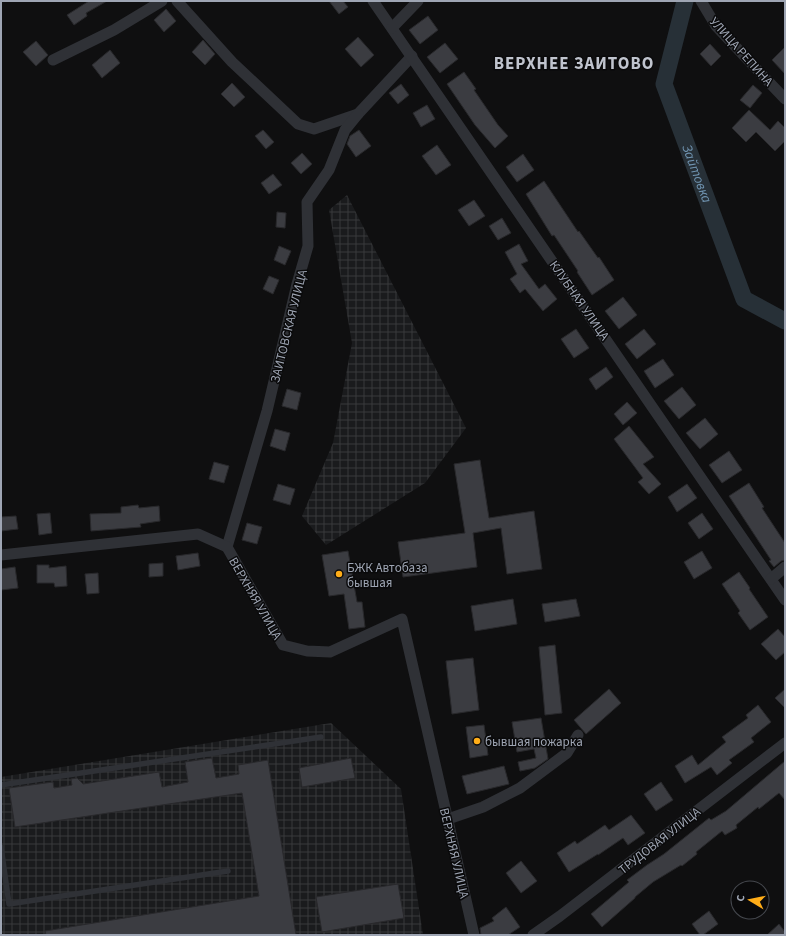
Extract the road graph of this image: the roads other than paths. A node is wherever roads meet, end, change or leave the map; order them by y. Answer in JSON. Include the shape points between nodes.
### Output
{"nodes":[{"id":1,"x":162,"y":1,"type":"edge"},
{"id":2,"x":176,"y":1,"type":"edge"},
{"id":3,"x":373,"y":1,"type":"edge"},
{"id":4,"x":418,"y":1,"type":"edge"},
{"id":5,"x":701,"y":1,"type":"edge"},
{"id":6,"x":392,"y":28,"type":"junction"},
{"id":7,"x":412,"y":56,"type":"junction"},
{"id":8,"x":53,"y":60,"type":"dead end"},
{"id":9,"x":785,"y":99,"type":"edge"},
{"id":10,"x":358,"y":114,"type":"junction"},
{"id":11,"x":227,"y":547,"type":"junction"},
{"id":12,"x":1,"y":555,"type":"edge"},
{"id":13,"x":785,"y":567,"type":"edge"},
{"id":14,"x":771,"y":579,"type":"junction"},
{"id":15,"x":785,"y":600,"type":"edge"},
{"id":16,"x":578,"y":735,"type":"dead end"},
{"id":17,"x":321,"y":737,"type":"dead end"},
{"id":18,"x":785,"y":743,"type":"edge"},
{"id":19,"x":1,"y":785,"type":"edge"},
{"id":20,"x":448,"y":818,"type":"junction"},
{"id":21,"x":1,"y":847,"type":"edge"},
{"id":22,"x":228,"y":871,"type":"dead end"},
{"id":23,"x":474,"y":935,"type":"edge"},
{"id":24,"x":533,"y":935,"type":"edge"}],
"edges":[{"from":1,"to":8,"type":"street","via":[[114,30]]},
{"from":2,"to":10,"type":"street","name":"ЗАИТОВСКАЯ УЛИЦА","via":[[232,62],[298,124],[314,129]]},
{"from":3,"to":6,"type":"street","name":"КЛУБНАЯ УЛИЦА"},
{"from":4,"to":6,"type":"street"},
{"from":5,"to":9,"type":"street","name":"УЛИЦА РЕПИНА","via":[[716,26]]},
{"from":6,"to":7,"type":"street","name":"КЛУБНАЯ УЛИЦА"},
{"from":7,"to":10,"type":"street","name":"ЗАИТОВСКАЯ УЛИЦА"},
{"from":7,"to":14,"type":"street","name":"КЛУБНАЯ УЛИЦА"},
{"from":10,"to":11,"type":"street","name":"ЗАИТОВСКАЯ УЛИЦА","via":[[345,130],[328,170],[307,202],[308,246],[267,411]]},
{"from":11,"to":12,"type":"street","name":"ВЕРХНЯЯ УЛИЦА","via":[[198,534]]},
{"from":11,"to":20,"type":"street","name":"ВЕРХНЯЯ УЛИЦА","via":[[283,645],[307,651],[330,652],[402,619]]},
{"from":13,"to":14,"type":"street"},
{"from":14,"to":15,"type":"street","name":"КЛУБНАЯ УЛИЦА"},
{"from":16,"to":20,"type":"street","via":[[567,753],[520,788],[483,807]]},
{"from":17,"to":19,"type":"lane"},
{"from":18,"to":24,"type":"street","name":"ТРУДОВАЯ УЛИЦА"},
{"from":20,"to":23,"type":"street","name":"ВЕРХНЯЯ УЛИЦА"},
{"from":21,"to":22,"type":"lane","via":[[9,904]]}]}
